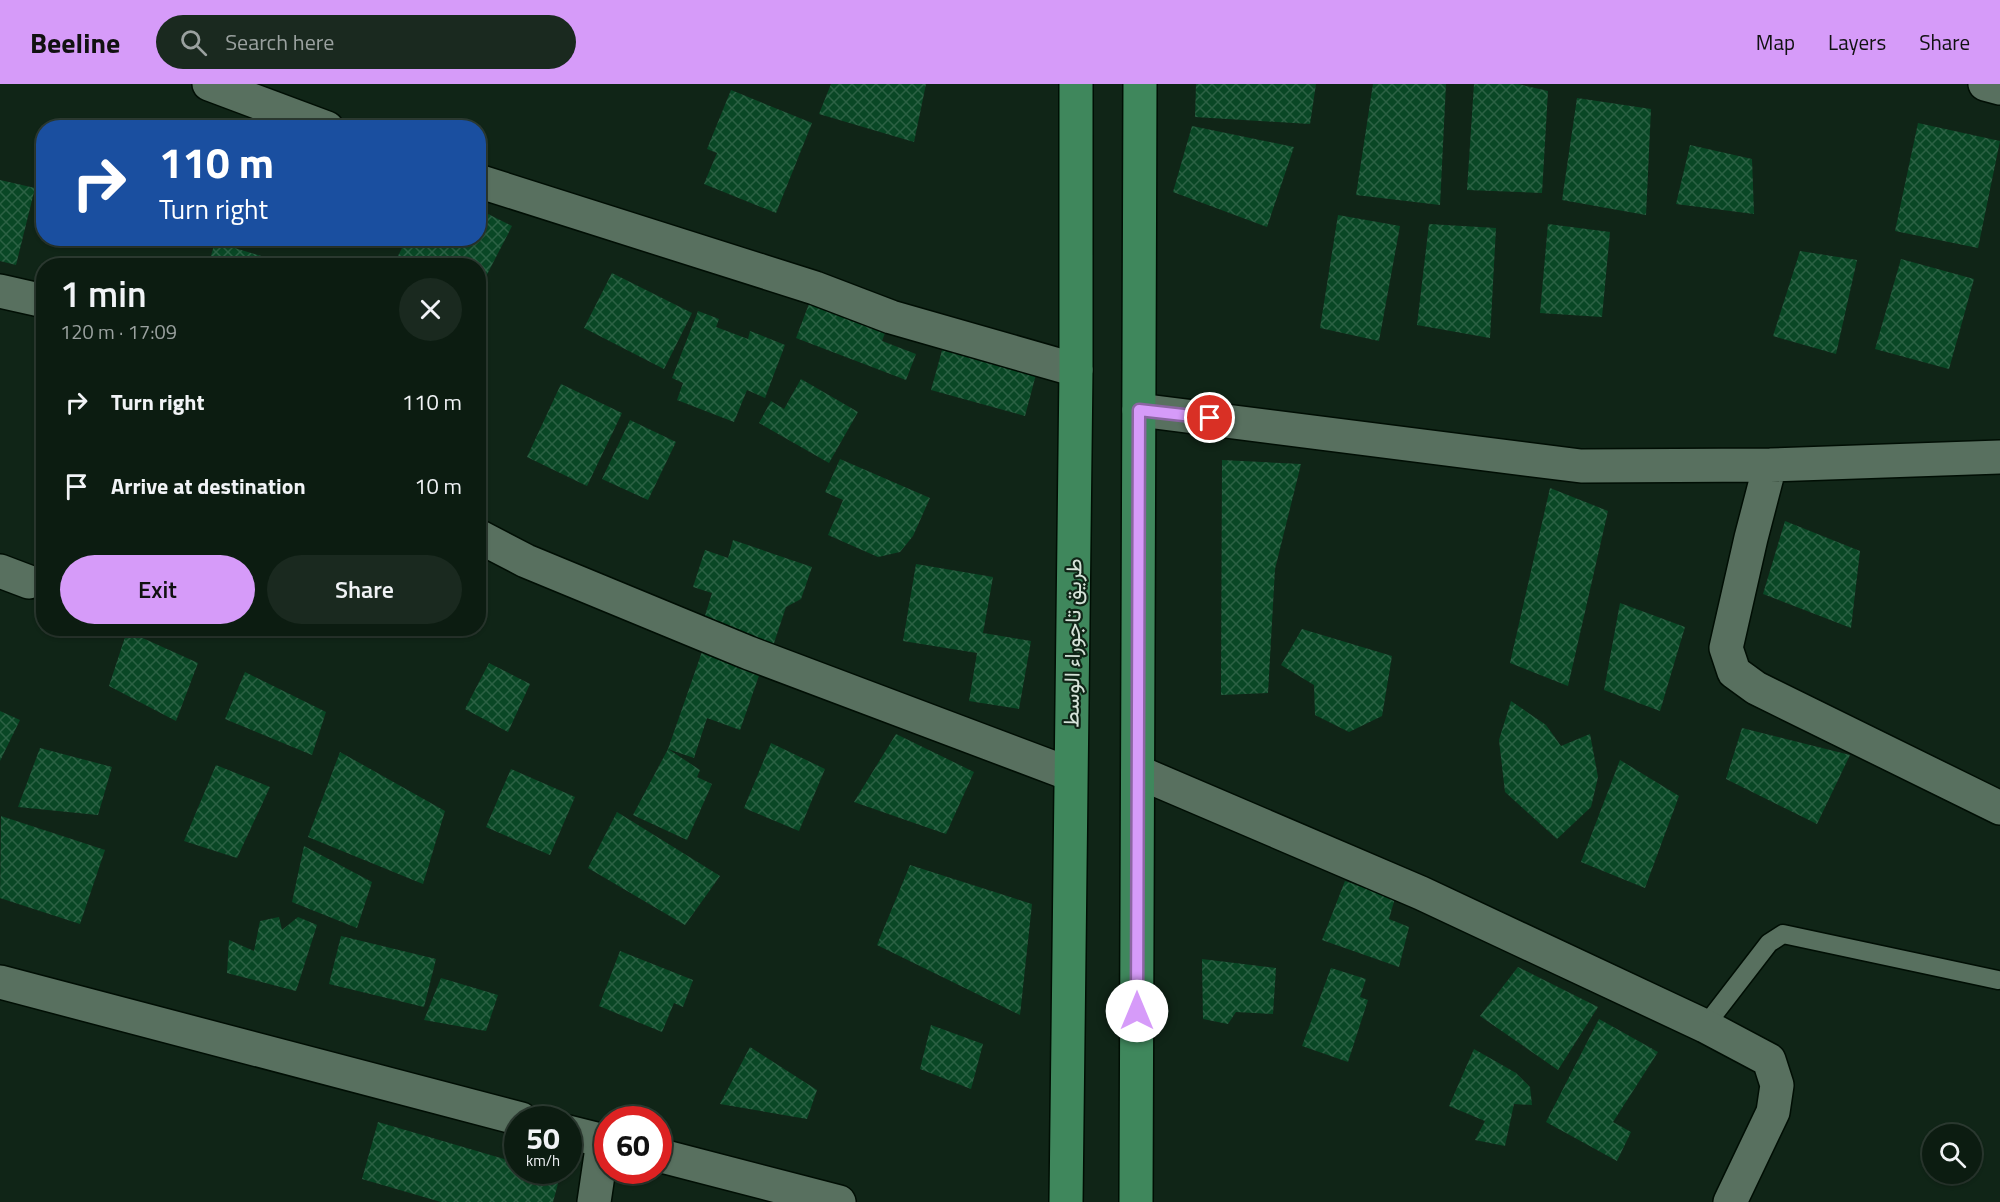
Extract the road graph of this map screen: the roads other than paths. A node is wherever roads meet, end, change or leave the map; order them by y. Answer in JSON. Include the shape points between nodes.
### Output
{"nodes":[{"id":1,"x":209,"y":84,"type":"edge"},
{"id":2,"x":1076,"y":84,"type":"edge"},
{"id":3,"x":1140,"y":84,"type":"edge"},
{"id":4,"x":1984,"y":84,"type":"edge"},
{"id":5,"x":2000,"y":88,"type":"edge"},
{"id":6,"x":306,"y":120,"type":"edge"},
{"id":7,"x":486,"y":184,"type":"edge"},
{"id":8,"x":0,"y":291,"type":"edge"},
{"id":9,"x":36,"y":299,"type":"edge"},
{"id":10,"x":1076,"y":370,"type":"junction"},
{"id":11,"x":1139,"y":410,"type":"junction"},
{"id":12,"x":2000,"y":457,"type":"edge"},
{"id":13,"x":1770,"y":465,"type":"junction"},
{"id":14,"x":486,"y":540,"type":"edge"},
{"id":15,"x":1138,"y":772,"type":"junction"},
{"id":16,"x":1070,"y":774,"type":"junction"},
{"id":17,"x":2000,"y":808,"type":"edge"},
{"id":18,"x":1998,"y":980,"type":"dead end"},
{"id":19,"x":0,"y":982,"type":"edge"},
{"id":20,"x":1705,"y":1026,"type":"junction"},
{"id":21,"x":504,"y":1115,"type":"edge"},
{"id":22,"x":672,"y":1159,"type":"edge"},
{"id":23,"x":597,"y":1184,"type":"edge"},
{"id":24,"x":594,"y":1202,"type":"edge"},
{"id":25,"x":839,"y":1202,"type":"edge"},
{"id":26,"x":1066,"y":1202,"type":"edge"},
{"id":27,"x":1136,"y":1202,"type":"edge"},
{"id":28,"x":1730,"y":1202,"type":"edge"}],
"edges":[{"from":1,"to":6,"type":"street"},
{"from":2,"to":10,"type":"main road","name":"طريق تاجوراء الوسط"},
{"from":3,"to":11,"type":"main road"},
{"from":4,"to":5,"type":"street"},
{"from":7,"to":10,"type":"street","via":[[815,288],[891,317]]},
{"from":8,"to":9,"type":"street"},
{"from":10,"to":16,"type":"main road","name":"طريق تاجوراء الوسط"},
{"from":11,"to":13,"type":"street","via":[[1581,466]]},
{"from":11,"to":15,"type":"main road"},
{"from":12,"to":13,"type":"street"},
{"from":13,"to":17,"type":"street","via":[[1726,648],[1734,672],[1756,688]]},
{"from":14,"to":16,"type":"street","via":[[526,561],[749,653]]},
{"from":15,"to":20,"type":"street","via":[[1421,893]]},
{"from":15,"to":27,"type":"main road"},
{"from":16,"to":26,"type":"main road","name":"طريق تاجوراء الوسط"},
{"from":18,"to":20,"type":"lane","via":[[1783,934],[1769,943]]},
{"from":19,"to":21,"type":"street"},
{"from":20,"to":28,"type":"street","via":[[1769,1060],[1777,1085],[1773,1112]]},
{"from":22,"to":25,"type":"street"},
{"from":23,"to":24,"type":"street"}]}
